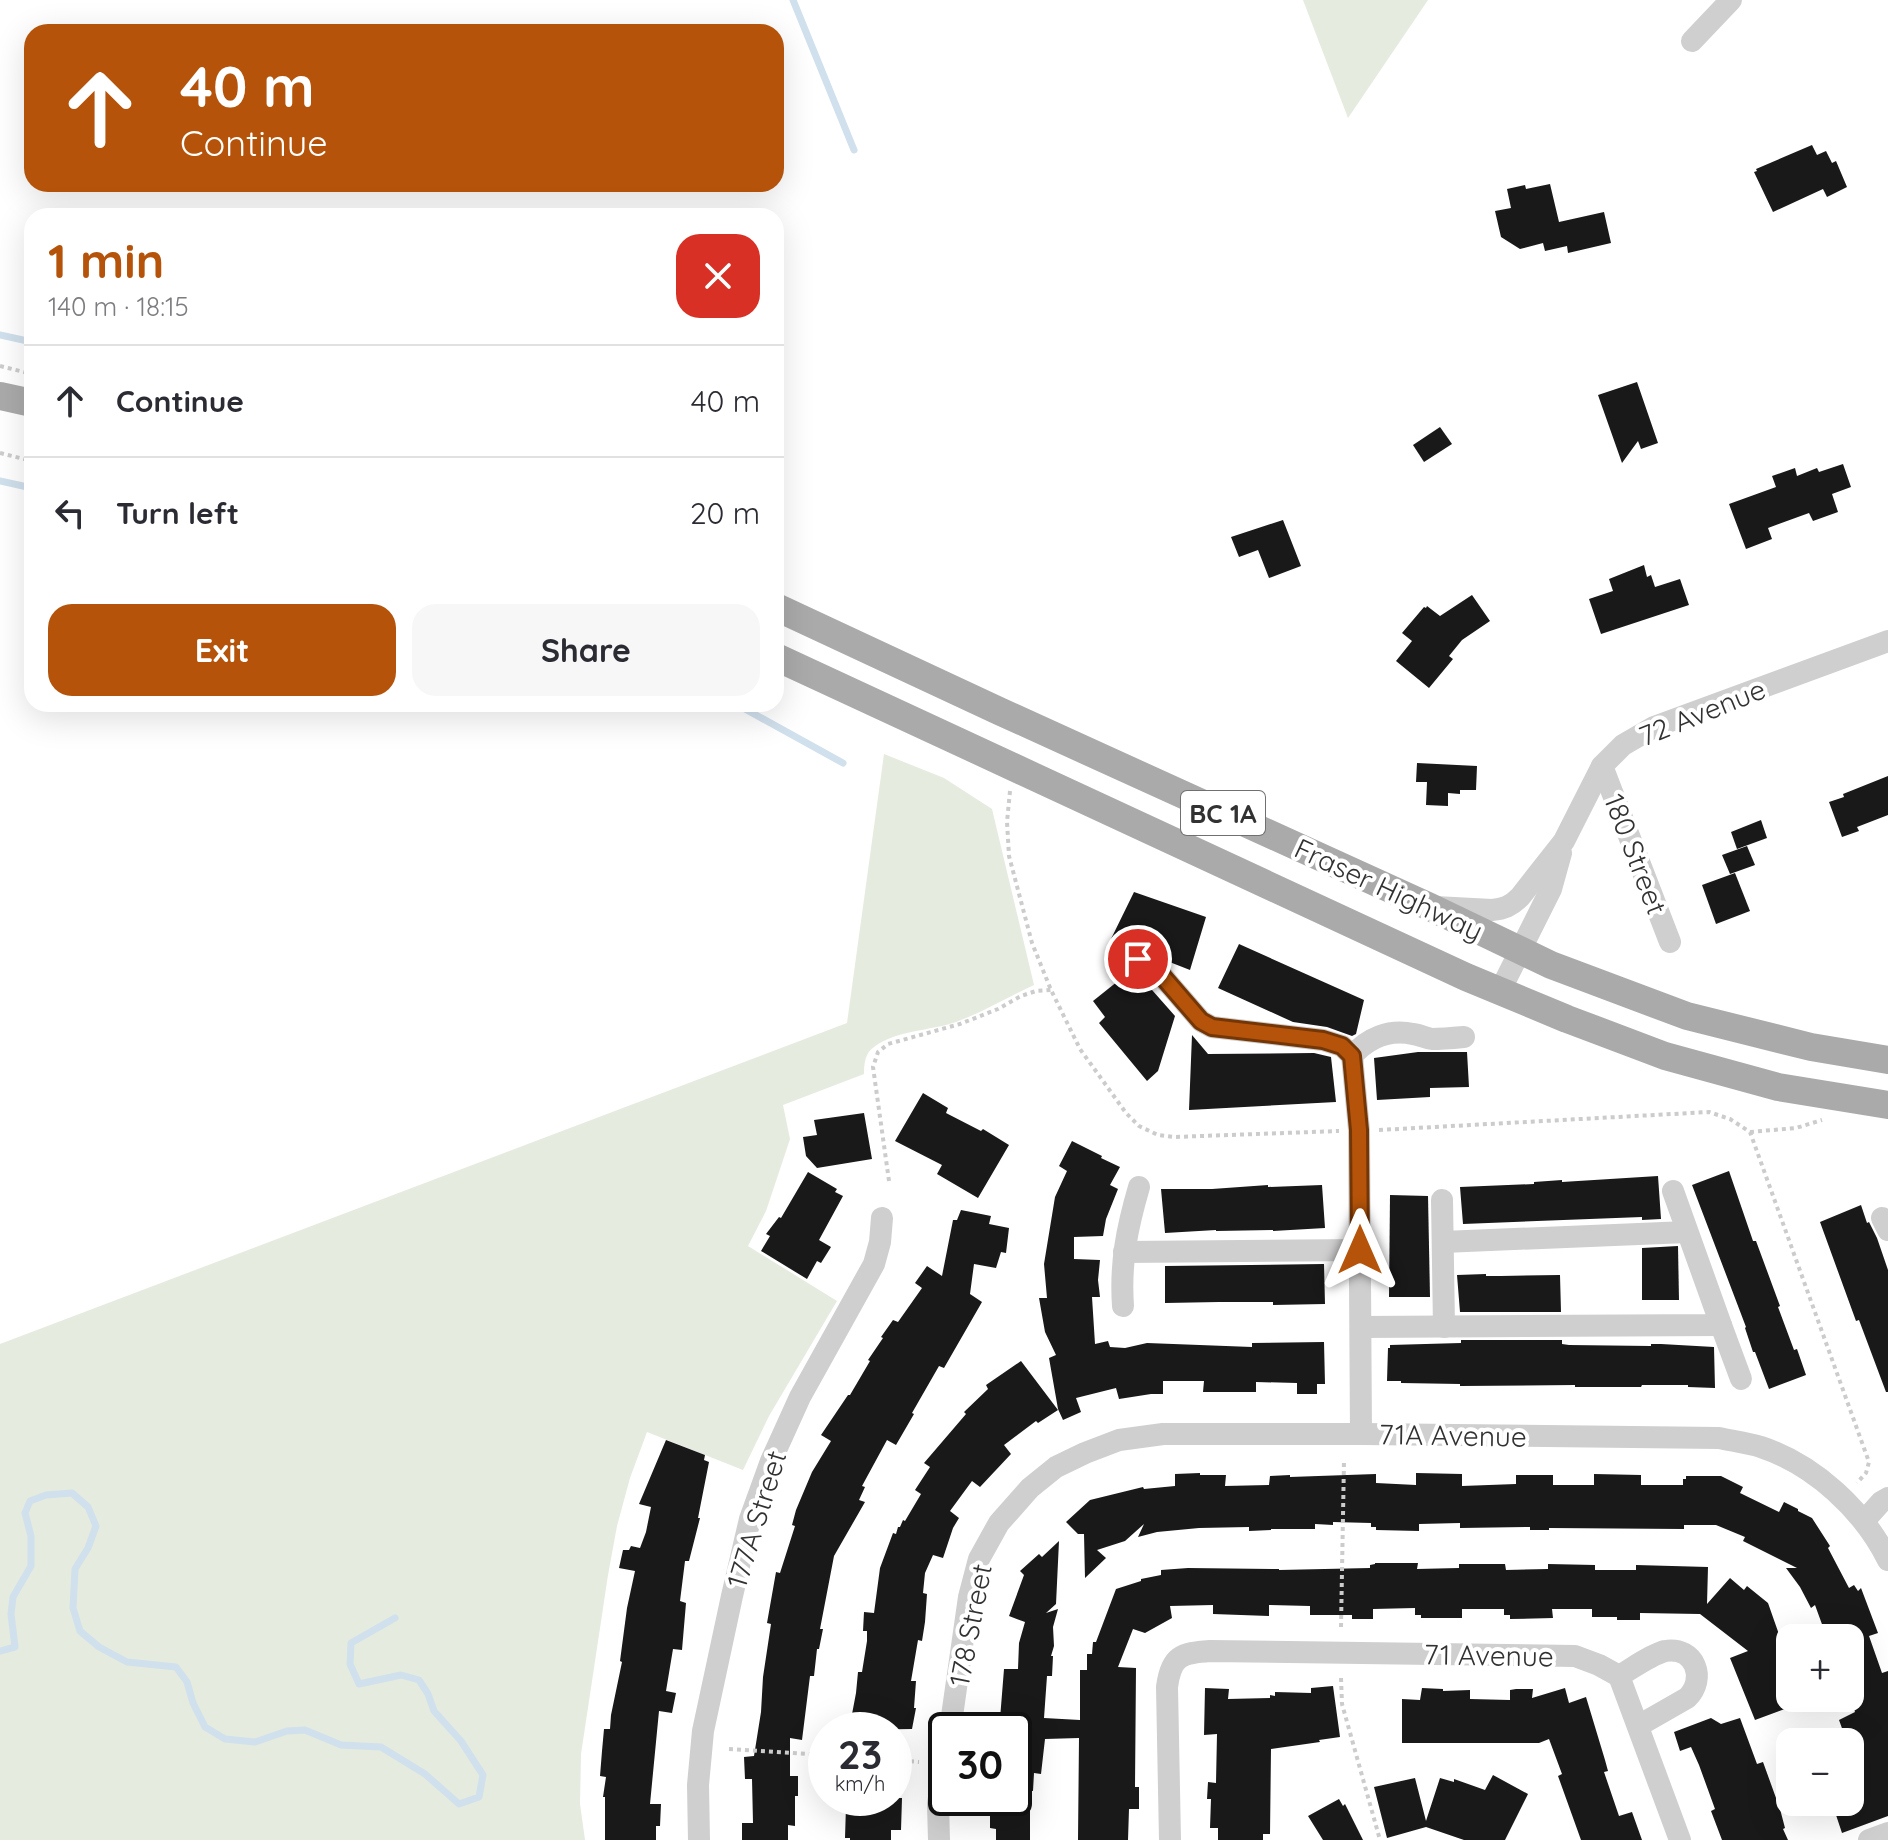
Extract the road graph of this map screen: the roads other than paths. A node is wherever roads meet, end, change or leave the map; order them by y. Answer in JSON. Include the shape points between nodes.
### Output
{"nodes":[{"id":1,"x":1731,"y":0,"type":"edge"},
{"id":2,"x":1692,"y":41,"type":"dead end"},
{"id":3,"x":0,"y":396,"type":"edge"},
{"id":4,"x":24,"y":401,"type":"edge"},
{"id":5,"x":784,"y":611,"type":"edge"},
{"id":6,"x":1888,"y":641,"type":"edge"},
{"id":7,"x":784,"y":661,"type":"edge"},
{"id":8,"x":1602,"y":766,"type":"junction"},
{"id":9,"x":1564,"y":841,"type":"junction"},
{"id":10,"x":1430,"y":907,"type":"junction"},
{"id":11,"x":1670,"y":942,"type":"dead end"},
{"id":12,"x":1520,"y":950,"type":"junction"},
{"id":13,"x":1117,"y":959,"type":"dead end"},
{"id":14,"x":1500,"y":991,"type":"junction"},
{"id":15,"x":1464,"y":1037,"type":"dead end"},
{"id":16,"x":1352,"y":1056,"type":"junction"},
{"id":17,"x":1888,"y":1060,"type":"edge"},
{"id":18,"x":1888,"y":1105,"type":"edge"},
{"id":19,"x":1139,"y":1187,"type":"dead end"},
{"id":20,"x":1673,"y":1191,"type":"dead end"},
{"id":21,"x":1442,"y":1200,"type":"dead end"},
{"id":22,"x":882,"y":1218,"type":"dead end"},
{"id":23,"x":1687,"y":1232,"type":"junction"},
{"id":24,"x":1443,"y":1242,"type":"junction"},
{"id":25,"x":1360,"y":1250,"type":"junction"},
{"id":26,"x":1124,"y":1252,"type":"junction"},
{"id":27,"x":1123,"y":1306,"type":"dead end"},
{"id":28,"x":1721,"y":1325,"type":"junction"},
{"id":29,"x":1361,"y":1327,"type":"junction"},
{"id":30,"x":1444,"y":1327,"type":"junction"},
{"id":31,"x":1741,"y":1379,"type":"dead end"},
{"id":32,"x":1361,"y":1434,"type":"junction"},
{"id":33,"x":1888,"y":1498,"type":"edge"},
{"id":34,"x":1864,"y":1521,"type":"junction"},
{"id":35,"x":999,"y":1523,"type":"joint"},
{"id":36,"x":1888,"y":1560,"type":"edge"},
{"id":37,"x":1619,"y":1676,"type":"junction"},
{"id":38,"x":953,"y":1712,"type":"edge"},
{"id":39,"x":1638,"y":1726,"type":"junction"},
{"id":40,"x":938,"y":1816,"type":"edge"},
{"id":41,"x":1888,"y":1833,"type":"edge"},
{"id":42,"x":699,"y":1840,"type":"edge"},
{"id":43,"x":939,"y":1840,"type":"edge"},
{"id":44,"x":1170,"y":1840,"type":"edge"},
{"id":45,"x":1680,"y":1840,"type":"edge"},
{"id":46,"x":1869,"y":1840,"type":"edge"}],
"edges":[{"from":1,"to":2,"type":"street"},
{"from":3,"to":4,"type":"main road"},
{"from":5,"to":10,"type":"main road","name":"Fraser Highway","number":"BC 1A"},
{"from":6,"to":8,"type":"street","name":"72 Avenue","via":[[1654,727],[1623,745]]},
{"from":7,"to":14,"type":"main road","name":"Fraser Highway","number":"BC 1A"},
{"from":8,"to":9,"type":"street","name":"72 Avenue"},
{"from":8,"to":11,"type":"street","name":"180 Street"},
{"from":9,"to":10,"type":"street","name":"72 Avenue","via":[[1511,905],[1492,910]]},
{"from":9,"to":12,"type":"street","name":"72 Avenue","via":[[1551,889]]},
{"from":10,"to":12,"type":"main road","name":"Fraser Highway","number":"BC 1A"},
{"from":12,"to":14,"type":"street","name":"72 Avenue"},
{"from":12,"to":17,"type":"main road","name":"Fraser Highway","number":"BC 1A","via":[[1687,1016]]},
{"from":13,"to":16,"type":"street","via":[[1150,962],[1212,1027],[1323,1040]]},
{"from":14,"to":18,"type":"main road","name":"Fraser Highway","number":"BC 1A","via":[[1665,1056],[1778,1087]]},
{"from":15,"to":16,"type":"street","via":[[1430,1039],[1394,1032],[1362,1044]]},
{"from":16,"to":25,"type":"street","via":[[1351,1131]]},
{"from":19,"to":26,"type":"street"},
{"from":20,"to":23,"type":"street"},
{"from":21,"to":24,"type":"street"},
{"from":22,"to":42,"type":"street","name":"177A Street","via":[[874,1264],[800,1397],[750,1519],[703,1731]]},
{"from":23,"to":24,"type":"street"},
{"from":23,"to":28,"type":"street"},
{"from":24,"to":30,"type":"street"},
{"from":25,"to":26,"type":"street"},
{"from":25,"to":29,"type":"street"},
{"from":26,"to":27,"type":"street"},
{"from":28,"to":30,"type":"street"},
{"from":28,"to":31,"type":"street"},
{"from":29,"to":30,"type":"street"},
{"from":29,"to":32,"type":"street"},
{"from":32,"to":34,"type":"street","name":"71A Avenue","via":[[1719,1438],[1761,1447],[1798,1465]]},
{"from":32,"to":35,"type":"street","name":"71A Avenue","via":[[1163,1434],[1119,1440],[1056,1467]]},
{"from":33,"to":34,"type":"street"},
{"from":34,"to":36,"type":"street","name":"71A Avenue"},
{"from":35,"to":38,"type":"street","name":"178 Street","via":[[979,1559],[969,1597]]},
{"from":37,"to":39,"type":"street"},
{"from":37,"to":39,"type":"street","via":[[1668,1651],[1685,1655],[1696,1668],[1697,1684],[1687,1698]]},
{"from":37,"to":44,"type":"street","name":"71 Avenue","via":[[1575,1656],[1189,1653],[1175,1660],[1167,1687]]},
{"from":39,"to":45,"type":"street"},
{"from":40,"to":43,"type":"street"},
{"from":41,"to":46,"type":"street"}]}
